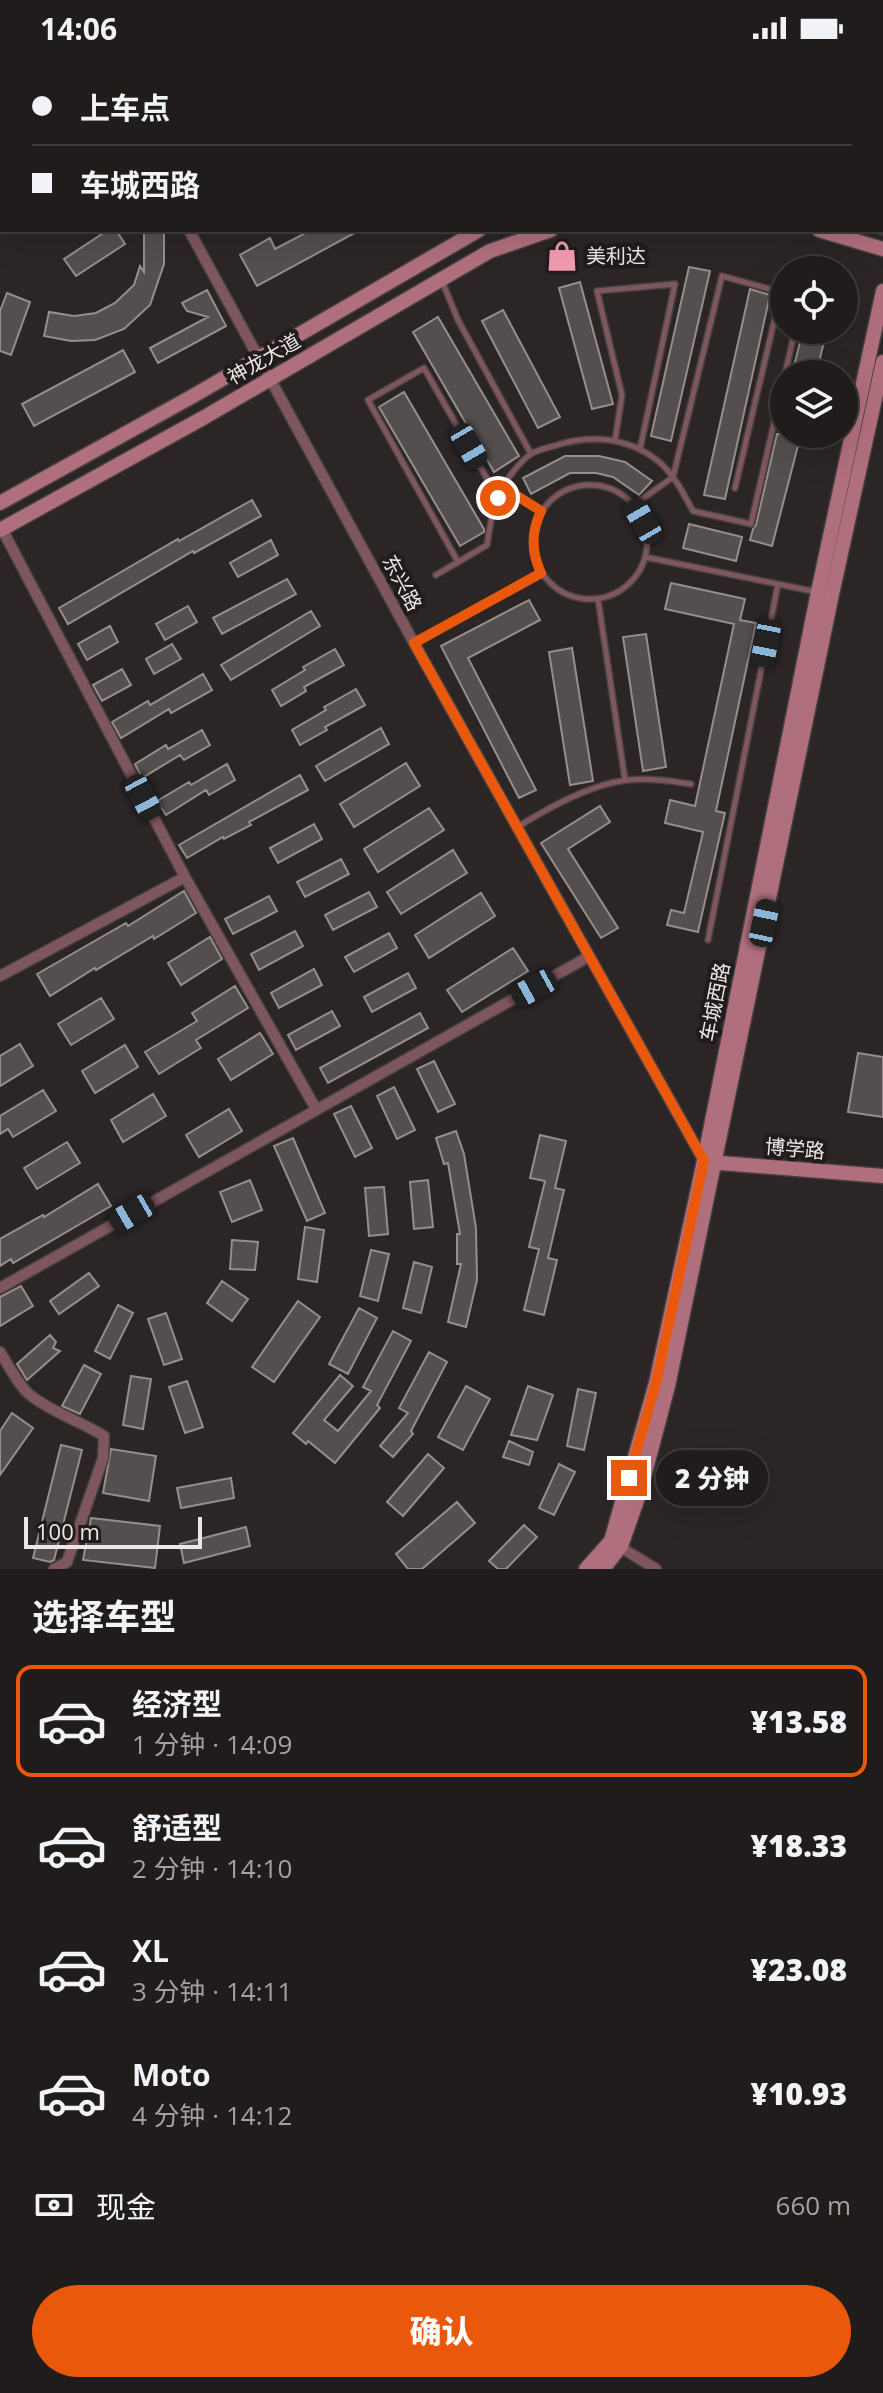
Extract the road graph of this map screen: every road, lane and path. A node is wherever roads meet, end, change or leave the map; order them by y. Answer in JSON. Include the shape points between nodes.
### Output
{"nodes":[{"id":1,"x":190,"y":232,"type":"edge"},
{"id":2,"x":476,"y":232,"type":"edge"},
{"id":3,"x":545,"y":232,"type":"edge"},
{"id":4,"x":826,"y":232,"type":"edge"},
{"id":5,"x":883,"y":249,"type":"edge"},
{"id":6,"x":441,"y":279,"type":"junction"},
{"id":7,"x":770,"y":289,"type":"edge"},
{"id":8,"x":883,"y":291,"type":"edge"},
{"id":9,"x":770,"y":342,"type":"edge"},
{"id":10,"x":259,"y":358,"type":"junction"},
{"id":11,"x":883,"y":362,"type":"edge"},
{"id":12,"x":270,"y":378,"type":"junction"},
{"id":13,"x":615,"y":440,"type":"junction"},
{"id":14,"x":770,"y":442,"type":"edge"},
{"id":15,"x":640,"y":449,"type":"junction"},
{"id":16,"x":531,"y":454,"type":"junction"},
{"id":17,"x":673,"y":477,"type":"junction"},
{"id":18,"x":503,"y":487,"type":"junction"},
{"id":19,"x":735,"y":488,"type":"dead end"},
{"id":20,"x":498,"y":498,"type":"junction"},
{"id":21,"x":0,"y":503,"type":"edge"},
{"id":22,"x":634,"y":505,"type":"junction"},
{"id":23,"x":541,"y":511,"type":"junction"},
{"id":24,"x":1,"y":529,"type":"edge"},
{"id":25,"x":645,"y":557,"type":"junction"},
{"id":26,"x":458,"y":562,"type":"junction"},
{"id":27,"x":541,"y":573,"type":"junction"},
{"id":28,"x":436,"y":575,"type":"dead end"},
{"id":29,"x":778,"y":584,"type":"junction"},
{"id":30,"x":825,"y":593,"type":"junction"},
{"id":31,"x":598,"y":599,"type":"junction"},
{"id":32,"x":414,"y":643,"type":"junction"},
{"id":33,"x":625,"y":780,"type":"junction"},
{"id":34,"x":691,"y":784,"type":"dead end"},
{"id":35,"x":518,"y":827,"type":"junction"},
{"id":36,"x":185,"y":877,"type":"junction"},
{"id":37,"x":708,"y":940,"type":"dead end"},
{"id":38,"x":588,"y":957,"type":"junction"},
{"id":39,"x":2,"y":970,"type":"edge"},
{"id":40,"x":316,"y":1109,"type":"junction"},
{"id":41,"x":710,"y":1162,"type":"junction"},
{"id":42,"x":883,"y":1176,"type":"edge"},
{"id":43,"x":0,"y":1288,"type":"edge"},
{"id":44,"x":0,"y":1352,"type":"edge"},
{"id":45,"x":616,"y":1544,"type":"junction"},
{"id":46,"x":54,"y":1569,"type":"edge"},
{"id":47,"x":586,"y":1569,"type":"edge"},
{"id":48,"x":603,"y":1569,"type":"edge"},
{"id":49,"x":656,"y":1569,"type":"edge"}],
"edges":[{"from":1,"to":10,"type":"street","name":"东兴路"},
{"from":2,"to":10,"type":"main road","name":"神龙大道"},
{"from":3,"to":6,"type":"main road","name":"神龙大道","via":[[490,251]]},
{"from":4,"to":5,"type":"main road"},
{"from":6,"to":12,"type":"main road","name":"神龙大道"},
{"from":6,"to":16,"type":"lane"},
{"from":7,"to":17,"type":"lane","via":[[722,276]]},
{"from":8,"to":30,"type":"main road","name":"车城西路"},
{"from":9,"to":19,"type":"lane"},
{"from":10,"to":12,"type":"street","name":"东兴路"},
{"from":10,"to":21,"type":"main road","name":"神龙大道"},
{"from":11,"to":30,"type":"main road","name":"车城西路"},
{"from":12,"to":24,"type":"main road","name":"神龙大道"},
{"from":12,"to":32,"type":"street","name":"东兴路"},
{"from":13,"to":15,"type":"lane"},
{"from":13,"to":15,"type":"lane","via":[[622,395],[597,291],[675,284]]},
{"from":13,"to":16,"type":"lane","via":[[569,441]]},
{"from":14,"to":17,"type":"lane","via":[[751,524],[693,511]]},
{"from":15,"to":17,"type":"lane"},
{"from":16,"to":18,"type":"lane"},
{"from":17,"to":22,"type":"lane"},
{"from":18,"to":20,"type":"lane"},
{"from":18,"to":23,"type":"lane"},
{"from":20,"to":26,"type":"lane","via":[[487,545]]},
{"from":20,"to":26,"type":"lane","via":[[424,368],[368,400]]},
{"from":22,"to":23,"type":"lane","via":[[609,488],[594,485],[564,491]]},
{"from":22,"to":25,"type":"lane","via":[[647,539]]},
{"from":23,"to":27,"type":"lane","via":[[533,548]]},
{"from":24,"to":36,"type":"street"},
{"from":25,"to":29,"type":"lane"},
{"from":25,"to":31,"type":"lane","via":[[633,581]]},
{"from":26,"to":28,"type":"lane"},
{"from":27,"to":31,"type":"lane","via":[[572,597]]},
{"from":27,"to":32,"type":"lane"},
{"from":29,"to":30,"type":"lane"},
{"from":29,"to":37,"type":"lane"},
{"from":30,"to":41,"type":"main road","name":"车城西路"},
{"from":31,"to":33,"type":"lane"},
{"from":32,"to":35,"type":"street","name":"东兴路"},
{"from":33,"to":34,"type":"lane"},
{"from":33,"to":35,"type":"lane","via":[[567,799]]},
{"from":35,"to":38,"type":"street","name":"东兴路"},
{"from":36,"to":39,"type":"street"},
{"from":36,"to":40,"type":"street"},
{"from":38,"to":40,"type":"street"},
{"from":38,"to":41,"type":"street","name":"东兴路"},
{"from":40,"to":43,"type":"street"},
{"from":41,"to":42,"type":"main road","name":"博学路"},
{"from":41,"to":45,"type":"main road","name":"车城西路","via":[[668,1386],[640,1492]]},
{"from":44,"to":46,"type":"street","via":[[28,1393],[104,1436],[103,1458],[67,1562]]},
{"from":45,"to":47,"type":"main road","name":"车城西路"},
{"from":45,"to":48,"type":"main road","name":"车城西路"},
{"from":45,"to":49,"type":"street"}]}
